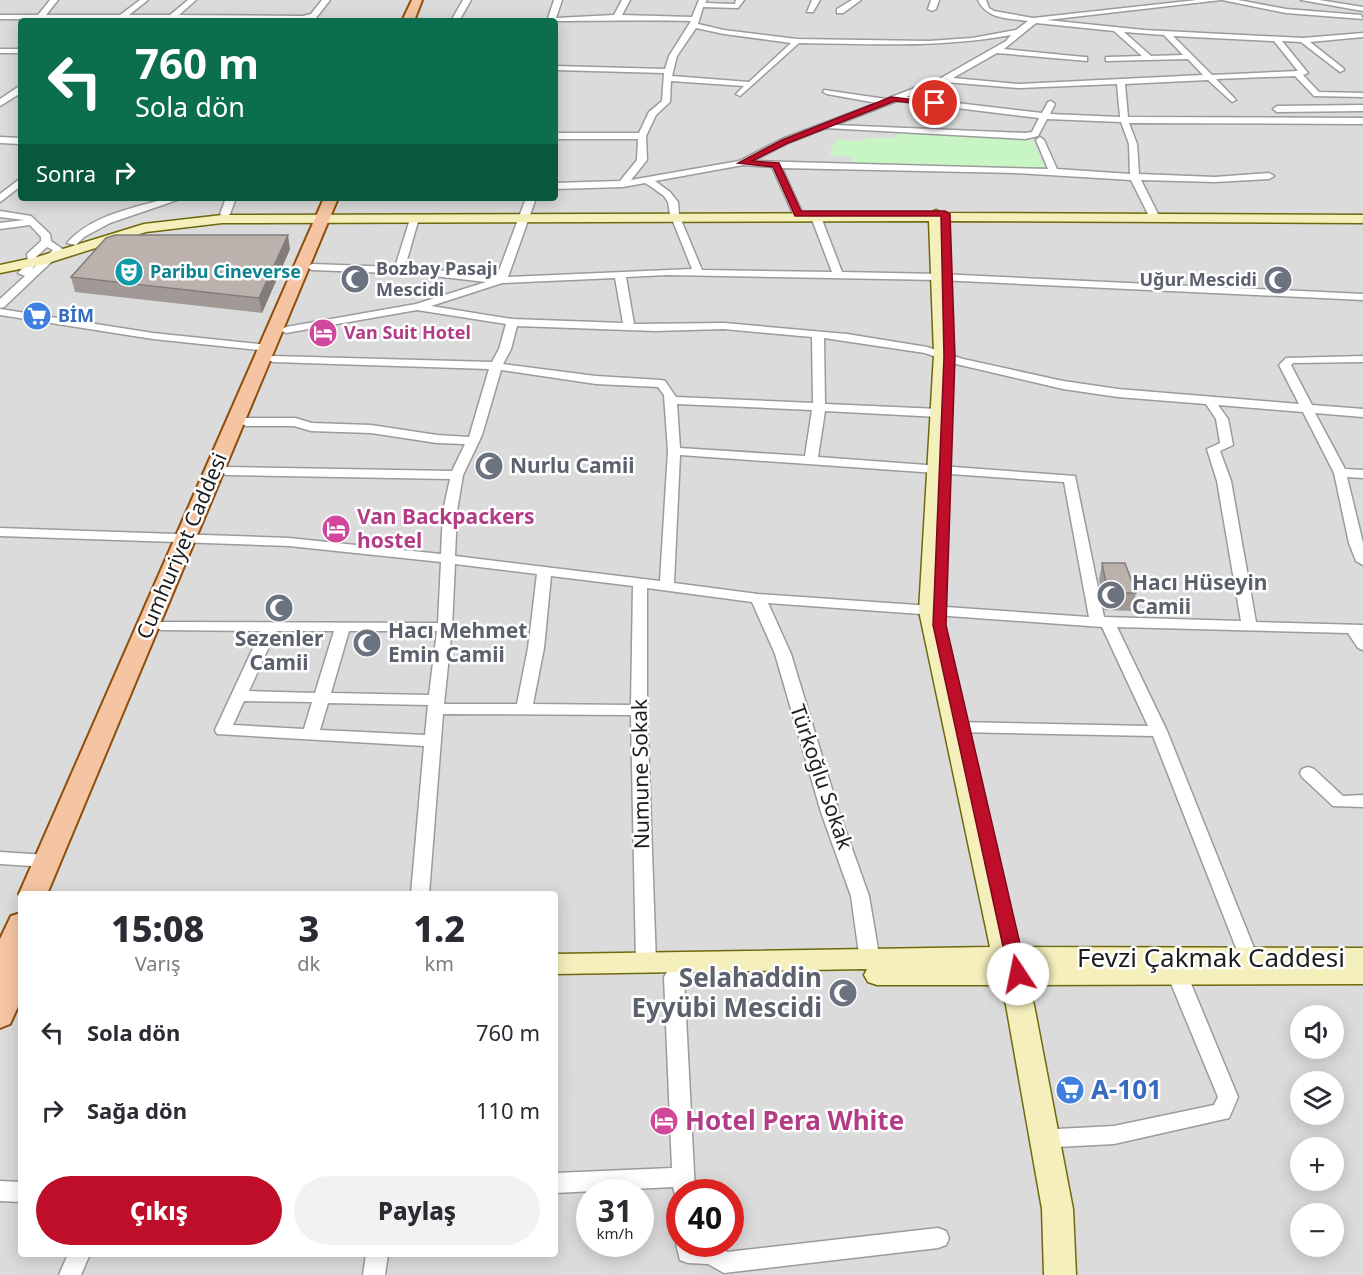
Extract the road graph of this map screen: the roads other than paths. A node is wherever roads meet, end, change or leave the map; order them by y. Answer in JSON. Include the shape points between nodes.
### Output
{"nodes":[{"id":1,"x":54,"y":0,"type":"edge"},
{"id":2,"x":144,"y":0,"type":"edge"},
{"id":3,"x":192,"y":0,"type":"edge"},
{"id":4,"x":326,"y":0,"type":"edge"},
{"id":5,"x":331,"y":0,"type":"edge"},
{"id":6,"x":417,"y":0,"type":"edge"},
{"id":7,"x":424,"y":0,"type":"edge"},
{"id":8,"x":467,"y":0,"type":"edge"},
{"id":9,"x":558,"y":0,"type":"edge"},
{"id":10,"x":626,"y":0,"type":"edge"},
{"id":11,"x":741,"y":0,"type":"edge"},
{"id":12,"x":816,"y":0,"type":"edge"},
{"id":13,"x":858,"y":0,"type":"edge"},
{"id":14,"x":935,"y":0,"type":"edge"},
{"id":15,"x":982,"y":0,"type":"edge"},
{"id":16,"x":1217,"y":0,"type":"edge"},
{"id":17,"x":1226,"y":0,"type":"edge"},
{"id":18,"x":1305,"y":0,"type":"edge"},
{"id":19,"x":1357,"y":0,"type":"edge"},
{"id":20,"x":702,"y":2,"type":"edge"},
{"id":21,"x":1352,"y":8,"type":"junction"},
{"id":22,"x":932,"y":9,"type":"dead end"},
{"id":23,"x":1363,"y":9,"type":"edge"},
{"id":24,"x":810,"y":10,"type":"dead end"},
{"id":25,"x":840,"y":11,"type":"dead end"},
{"id":26,"x":0,"y":17,"type":"edge"},
{"id":27,"x":617,"y":17,"type":"junction"},
{"id":28,"x":18,"y":18,"type":"edge"},
{"id":29,"x":40,"y":18,"type":"edge"},
{"id":30,"x":122,"y":18,"type":"edge"},
{"id":31,"x":171,"y":18,"type":"edge"},
{"id":32,"x":297,"y":18,"type":"edge"},
{"id":33,"x":409,"y":18,"type":"edge"},
{"id":34,"x":417,"y":18,"type":"edge"},
{"id":35,"x":457,"y":18,"type":"edge"},
{"id":36,"x":552,"y":18,"type":"edge"},
{"id":37,"x":1036,"y":19,"type":"junction"},
{"id":38,"x":1362,"y":19,"type":"edge"},
{"id":39,"x":558,"y":21,"type":"edge"},
{"id":40,"x":695,"y":22,"type":"junction"},
{"id":41,"x":1116,"y":29,"type":"junction"},
{"id":42,"x":1018,"y":32,"type":"junction"},
{"id":43,"x":1165,"y":32,"type":"junction"},
{"id":44,"x":1363,"y":35,"type":"edge"},
{"id":45,"x":1277,"y":38,"type":"junction"},
{"id":46,"x":1304,"y":40,"type":"junction"},
{"id":47,"x":797,"y":41,"type":"junction"},
{"id":48,"x":0,"y":51,"type":"edge"},
{"id":49,"x":17,"y":51,"type":"edge"},
{"id":50,"x":997,"y":51,"type":"junction"},
{"id":51,"x":1188,"y":57,"type":"junction"},
{"id":52,"x":1149,"y":58,"type":"junction"},
{"id":53,"x":1084,"y":59,"type":"dead end"},
{"id":54,"x":1108,"y":59,"type":"dead end"},
{"id":55,"x":558,"y":68,"type":"edge"},
{"id":56,"x":1340,"y":70,"type":"dead end"},
{"id":57,"x":669,"y":74,"type":"junction"},
{"id":58,"x":1298,"y":75,"type":"junction"},
{"id":59,"x":1211,"y":79,"type":"junction"},
{"id":60,"x":944,"y":80,"type":"junction"},
{"id":61,"x":1121,"y":82,"type":"junction"},
{"id":62,"x":749,"y":84,"type":"junction"},
{"id":63,"x":827,"y":92,"type":"dead end"},
{"id":64,"x":0,"y":94,"type":"edge"},
{"id":65,"x":740,"y":94,"type":"dead end"},
{"id":66,"x":17,"y":95,"type":"edge"},
{"id":67,"x":1352,"y":95,"type":"junction"},
{"id":68,"x":1363,"y":95,"type":"edge"},
{"id":69,"x":890,"y":100,"type":"junction"},
{"id":70,"x":1232,"y":100,"type":"dead end"},
{"id":71,"x":0,"y":103,"type":"edge"},
{"id":72,"x":1051,"y":104,"type":"dead end"},
{"id":73,"x":1363,"y":107,"type":"edge"},
{"id":74,"x":1277,"y":109,"type":"dead end"},
{"id":75,"x":1044,"y":116,"type":"junction"},
{"id":76,"x":1124,"y":120,"type":"junction"},
{"id":77,"x":1363,"y":121,"type":"edge"},
{"id":78,"x":823,"y":127,"type":"junction"},
{"id":79,"x":558,"y":136,"type":"edge"},
{"id":80,"x":642,"y":136,"type":"junction"},
{"id":81,"x":0,"y":140,"type":"edge"},
{"id":82,"x":1040,"y":140,"type":"dead end"},
{"id":83,"x":18,"y":141,"type":"edge"},
{"id":84,"x":742,"y":163,"type":"junction"},
{"id":85,"x":776,"y":165,"type":"junction"},
{"id":86,"x":1054,"y":172,"type":"junction"},
{"id":87,"x":1269,"y":176,"type":"dead end"},
{"id":88,"x":1135,"y":178,"type":"junction"},
{"id":89,"x":648,"y":180,"type":"junction"},
{"id":90,"x":623,"y":184,"type":"junction"},
{"id":91,"x":558,"y":186,"type":"edge"},
{"id":92,"x":0,"y":188,"type":"edge"},
{"id":93,"x":16,"y":190,"type":"edge"},
{"id":94,"x":0,"y":199,"type":"edge"},
{"id":95,"x":168,"y":201,"type":"edge"},
{"id":96,"x":230,"y":201,"type":"edge"},
{"id":97,"x":530,"y":201,"type":"edge"},
{"id":98,"x":330,"y":210,"type":"edge"},
{"id":99,"x":0,"y":213,"type":"edge"},
{"id":100,"x":225,"y":214,"type":"junction"},
{"id":101,"x":798,"y":214,"type":"junction"},
{"id":102,"x":676,"y":215,"type":"junction"},
{"id":103,"x":941,"y":215,"type":"junction"},
{"id":104,"x":1153,"y":215,"type":"junction"},
{"id":105,"x":524,"y":216,"type":"junction"},
{"id":106,"x":816,"y":217,"type":"junction"},
{"id":107,"x":414,"y":218,"type":"junction"},
{"id":108,"x":1363,"y":218,"type":"edge"},
{"id":109,"x":34,"y":221,"type":"junction"},
{"id":110,"x":0,"y":226,"type":"edge"},
{"id":111,"x":72,"y":243,"type":"junction"},
{"id":112,"x":52,"y":248,"type":"junction"},
{"id":113,"x":33,"y":257,"type":"junction"},
{"id":114,"x":0,"y":262,"type":"edge"},
{"id":115,"x":312,"y":267,"type":"junction"},
{"id":116,"x":0,"y":269,"type":"edge"},
{"id":117,"x":399,"y":270,"type":"junction"},
{"id":118,"x":698,"y":272,"type":"junction"},
{"id":119,"x":620,"y":274,"type":"junction"},
{"id":120,"x":838,"y":275,"type":"junction"},
{"id":121,"x":943,"y":277,"type":"junction"},
{"id":122,"x":501,"y":280,"type":"junction"},
{"id":123,"x":0,"y":294,"type":"edge"},
{"id":124,"x":1363,"y":297,"type":"edge"},
{"id":125,"x":0,"y":305,"type":"edge"},
{"id":126,"x":418,"y":307,"type":"junction"},
{"id":127,"x":0,"y":312,"type":"edge"},
{"id":128,"x":512,"y":322,"type":"junction"},
{"id":129,"x":629,"y":326,"type":"junction"},
{"id":130,"x":286,"y":330,"type":"junction"},
{"id":131,"x":818,"y":335,"type":"junction"},
{"id":132,"x":271,"y":354,"type":"junction"},
{"id":133,"x":946,"y":356,"type":"junction"},
{"id":134,"x":1363,"y":359,"type":"edge"},
{"id":135,"x":496,"y":366,"type":"junction"},
{"id":136,"x":671,"y":400,"type":"junction"},
{"id":137,"x":1209,"y":400,"type":"junction"},
{"id":138,"x":819,"y":407,"type":"junction"},
{"id":139,"x":1304,"y":407,"type":"junction"},
{"id":140,"x":939,"y":413,"type":"junction"},
{"id":141,"x":1363,"y":413,"type":"edge"},
{"id":142,"x":246,"y":422,"type":"junction"},
{"id":143,"x":473,"y":441,"type":"junction"},
{"id":144,"x":674,"y":451,"type":"junction"},
{"id":145,"x":811,"y":460,"type":"junction"},
{"id":146,"x":942,"y":469,"type":"junction"},
{"id":147,"x":226,"y":471,"type":"junction"},
{"id":148,"x":1340,"y":473,"type":"junction"},
{"id":149,"x":457,"y":474,"type":"junction"},
{"id":150,"x":1363,"y":474,"type":"edge"},
{"id":151,"x":0,"y":532,"type":"edge"},
{"id":152,"x":190,"y":537,"type":"junction"},
{"id":153,"x":1359,"y":543,"type":"edge"},
{"id":154,"x":449,"y":559,"type":"junction"},
{"id":155,"x":1363,"y":561,"type":"edge"},
{"id":156,"x":544,"y":572,"type":"junction"},
{"id":157,"x":640,"y":584,"type":"junction"},
{"id":158,"x":667,"y":586,"type":"junction"},
{"id":159,"x":758,"y":598,"type":"junction"},
{"id":160,"x":934,"y":611,"type":"junction"},
{"id":161,"x":1102,"y":622,"type":"junction"},
{"id":162,"x":161,"y":626,"type":"junction"},
{"id":163,"x":1249,"y":626,"type":"junction"},
{"id":164,"x":270,"y":627,"type":"junction"},
{"id":165,"x":343,"y":627,"type":"junction"},
{"id":166,"x":445,"y":627,"type":"junction"},
{"id":167,"x":1358,"y":629,"type":"edge"},
{"id":168,"x":1363,"y":645,"type":"edge"},
{"id":169,"x":240,"y":696,"type":"junction"},
{"id":170,"x":321,"y":698,"type":"junction"},
{"id":171,"x":436,"y":705,"type":"junction"},
{"id":172,"x":524,"y":708,"type":"junction"},
{"id":173,"x":639,"y":710,"type":"junction"},
{"id":174,"x":959,"y":727,"type":"junction"},
{"id":175,"x":1159,"y":731,"type":"junction"},
{"id":176,"x":310,"y":735,"type":"junction"},
{"id":177,"x":433,"y":741,"type":"junction"},
{"id":178,"x":1308,"y":773,"type":"dead end"},
{"id":179,"x":1363,"y":801,"type":"edge"},
{"id":180,"x":0,"y":858,"type":"edge"},
{"id":181,"x":48,"y":861,"type":"junction"},
{"id":182,"x":34,"y":891,"type":"edge"},
{"id":183,"x":51,"y":891,"type":"edge"},
{"id":184,"x":420,"y":891,"type":"edge"},
{"id":185,"x":18,"y":937,"type":"edge"},
{"id":186,"x":1249,"y":958,"type":"junction"},
{"id":187,"x":1363,"y":958,"type":"edge"},
{"id":188,"x":870,"y":961,"type":"junction"},
{"id":189,"x":558,"y":963,"type":"edge"},
{"id":190,"x":646,"y":963,"type":"junction"},
{"id":191,"x":1012,"y":966,"type":"junction"},
{"id":192,"x":11,"y":971,"type":"edge"},
{"id":193,"x":1177,"y":974,"type":"junction"},
{"id":194,"x":1363,"y":974,"type":"edge"},
{"id":195,"x":674,"y":976,"type":"junction"},
{"id":196,"x":558,"y":978,"type":"edge"},
{"id":197,"x":0,"y":1016,"type":"edge"},
{"id":198,"x":1057,"y":1138,"type":"junction"},
{"id":199,"x":683,"y":1179,"type":"edge"},
{"id":200,"x":558,"y":1183,"type":"edge"},
{"id":201,"x":666,"y":1185,"type":"edge"},
{"id":202,"x":0,"y":1191,"type":"edge"},
{"id":203,"x":18,"y":1192,"type":"edge"},
{"id":204,"x":938,"y":1238,"type":"dead end"},
{"id":205,"x":77,"y":1257,"type":"edge"},
{"id":206,"x":377,"y":1257,"type":"edge"},
{"id":207,"x":716,"y":1257,"type":"edge"},
{"id":208,"x":70,"y":1275,"type":"edge"},
{"id":209,"x":374,"y":1275,"type":"edge"},
{"id":210,"x":1059,"y":1275,"type":"edge"},
{"id":211,"x":1073,"y":1275,"type":"edge"}],
"edges":[{"from":1,"to":29,"type":"street"},
{"from":2,"to":30,"type":"street"},
{"from":3,"to":31,"type":"street"},
{"from":4,"to":5,"type":"street"},
{"from":4,"to":32,"type":"street","via":[[312,17]]},
{"from":6,"to":33,"type":"main road"},
{"from":7,"to":34,"type":"main road"},
{"from":8,"to":35,"type":"street"},
{"from":9,"to":36,"type":"street"},
{"from":10,"to":27,"type":"street"},
{"from":11,"to":20,"type":"street","via":[[738,6]]},
{"from":12,"to":24,"type":"street"},
{"from":13,"to":25,"type":"street"},
{"from":14,"to":22,"type":"street"},
{"from":15,"to":37,"type":"street","via":[[992,13]]},
{"from":16,"to":37,"type":"street","via":[[1073,10]]},
{"from":17,"to":38,"type":"street"},
{"from":18,"to":21,"type":"street"},
{"from":19,"to":21,"type":"street"},
{"from":20,"to":40,"type":"street"},
{"from":21,"to":23,"type":"street"},
{"from":21,"to":38,"type":"street"},
{"from":26,"to":28,"type":"street"},
{"from":27,"to":39,"type":"street"},
{"from":27,"to":40,"type":"street"},
{"from":37,"to":41,"type":"street"},
{"from":37,"to":42,"type":"street"},
{"from":40,"to":47,"type":"street","via":[[736,34]]},
{"from":40,"to":57,"type":"street","via":[[674,56]]},
{"from":41,"to":43,"type":"street"},
{"from":41,"to":52,"type":"street"},
{"from":42,"to":47,"type":"street","via":[[929,43]]},
{"from":42,"to":50,"type":"street"},
{"from":43,"to":45,"type":"street"},
{"from":43,"to":51,"type":"street"},
{"from":44,"to":46,"type":"street"},
{"from":45,"to":46,"type":"street"},
{"from":45,"to":58,"type":"street","via":[[1281,48],[1303,70]]},
{"from":46,"to":56,"type":"street"},
{"from":47,"to":62,"type":"street"},
{"from":48,"to":49,"type":"street"},
{"from":50,"to":53,"type":"street"},
{"from":50,"to":60,"type":"street"},
{"from":51,"to":52,"type":"street"},
{"from":51,"to":59,"type":"street"},
{"from":52,"to":54,"type":"street"},
{"from":55,"to":57,"type":"street"},
{"from":57,"to":62,"type":"street"},
{"from":57,"to":80,"type":"street","via":[[666,102],[652,114]]},
{"from":58,"to":59,"type":"street"},
{"from":58,"to":67,"type":"street","via":[[1317,94]]},
{"from":59,"to":61,"type":"street"},
{"from":59,"to":70,"type":"street"},
{"from":60,"to":61,"type":"street","via":[[1018,86]]},
{"from":60,"to":69,"type":"street"},
{"from":61,"to":76,"type":"street"},
{"from":62,"to":65,"type":"street"},
{"from":63,"to":69,"type":"street"},
{"from":64,"to":66,"type":"street"},
{"from":66,"to":71,"type":"street"},
{"from":67,"to":68,"type":"street"},
{"from":67,"to":73,"type":"street"},
{"from":69,"to":75,"type":"street"},
{"from":69,"to":78,"type":"street"},
{"from":72,"to":75,"type":"street"},
{"from":73,"to":74,"type":"street"},
{"from":75,"to":76,"type":"street"},
{"from":75,"to":78,"type":"street","via":[[1035,134],[1024,136]]},
{"from":76,"to":77,"type":"street"},
{"from":76,"to":88,"type":"street","via":[[1133,144]]},
{"from":78,"to":84,"type":"street"},
{"from":79,"to":80,"type":"street"},
{"from":80,"to":90,"type":"street","via":[[642,160]]},
{"from":81,"to":83,"type":"street"},
{"from":82,"to":86,"type":"street"},
{"from":84,"to":85,"type":"street"},
{"from":84,"to":89,"type":"street"},
{"from":85,"to":86,"type":"street"},
{"from":85,"to":101,"type":"street"},
{"from":86,"to":88,"type":"street"},
{"from":87,"to":88,"type":"street","via":[[1224,180]]},
{"from":88,"to":104,"type":"street"},
{"from":89,"to":90,"type":"street"},
{"from":89,"to":102,"type":"street","via":[[674,202]]},
{"from":90,"to":91,"type":"street"},
{"from":92,"to":93,"type":"street"},
{"from":93,"to":94,"type":"street"},
{"from":95,"to":111,"type":"street","via":[[89,229]]},
{"from":96,"to":100,"type":"street"},
{"from":97,"to":105,"type":"street"},
{"from":98,"to":100,"type":"street"},
{"from":98,"to":105,"type":"street"},
{"from":98,"to":107,"type":"street"},
{"from":98,"to":112,"type":"street","via":[[159,225]]},
{"from":98,"to":115,"type":"main road","name":"Cumhuriyet Caddesi"},
{"from":98,"to":132,"type":"main road","name":"Cumhuriyet Caddesi"},
{"from":99,"to":109,"type":"street"},
{"from":100,"to":111,"type":"street","via":[[153,222]]},
{"from":101,"to":102,"type":"street"},
{"from":101,"to":103,"type":"street"},
{"from":102,"to":105,"type":"street"},
{"from":102,"to":106,"type":"street"},
{"from":102,"to":118,"type":"street"},
{"from":103,"to":104,"type":"street"},
{"from":103,"to":106,"type":"street"},
{"from":103,"to":121,"type":"street"},
{"from":104,"to":108,"type":"street"},
{"from":105,"to":107,"type":"street"},
{"from":105,"to":122,"type":"street"},
{"from":106,"to":120,"type":"street"},
{"from":107,"to":117,"type":"street"},
{"from":109,"to":110,"type":"street"},
{"from":109,"to":112,"type":"street"},
{"from":111,"to":112,"type":"street"},
{"from":112,"to":113,"type":"street"},
{"from":112,"to":125,"type":"street"},
{"from":113,"to":114,"type":"street"},
{"from":113,"to":116,"type":"street"},
{"from":113,"to":123,"type":"street"},
{"from":115,"to":117,"type":"street"},
{"from":115,"to":130,"type":"main road","name":"Cumhuriyet Caddesi"},
{"from":117,"to":122,"type":"street"},
{"from":118,"to":119,"type":"street"},
{"from":118,"to":120,"type":"street"},
{"from":119,"to":122,"type":"street"},
{"from":119,"to":129,"type":"street"},
{"from":120,"to":121,"type":"street"},
{"from":121,"to":124,"type":"street"},
{"from":121,"to":133,"type":"street"},
{"from":122,"to":126,"type":"street"},
{"from":126,"to":128,"type":"street"},
{"from":126,"to":130,"type":"street"},
{"from":127,"to":132,"type":"street"},
{"from":128,"to":129,"type":"street"},
{"from":128,"to":135,"type":"street"},
{"from":129,"to":131,"type":"street","via":[[724,326]]},
{"from":130,"to":132,"type":"main road","name":"Cumhuriyet Caddesi"},
{"from":131,"to":133,"type":"street"},
{"from":131,"to":138,"type":"street"},
{"from":132,"to":135,"type":"street"},
{"from":132,"to":142,"type":"main road","name":"Cumhuriyet Caddesi"},
{"from":132,"to":152,"type":"main road","name":"Cumhuriyet Caddesi"},
{"from":133,"to":137,"type":"street","via":[[1064,385]]},
{"from":133,"to":140,"type":"street"},
{"from":133,"to":146,"type":"street"},
{"from":134,"to":139,"type":"street","via":[[1290,360],[1285,365]]},
{"from":135,"to":136,"type":"street","via":[[596,380],[661,384]]},
{"from":135,"to":143,"type":"street"},
{"from":136,"to":138,"type":"street"},
{"from":136,"to":144,"type":"street"},
{"from":137,"to":139,"type":"street"},
{"from":137,"to":163,"type":"street","via":[[1222,419],[1227,445],[1213,449],[1224,481]]},
{"from":138,"to":140,"type":"street"},
{"from":138,"to":145,"type":"street"},
{"from":139,"to":141,"type":"street"},
{"from":139,"to":148,"type":"street"},
{"from":140,"to":146,"type":"street"},
{"from":142,"to":143,"type":"street","via":[[295,422],[311,427],[371,429]]},
{"from":142,"to":147,"type":"main road","name":"Cumhuriyet Caddesi"},
{"from":143,"to":149,"type":"street"},
{"from":144,"to":145,"type":"street"},
{"from":144,"to":158,"type":"street"},
{"from":145,"to":146,"type":"street"},
{"from":146,"to":160,"type":"street"},
{"from":146,"to":161,"type":"street","via":[[1070,479]]},
{"from":147,"to":149,"type":"street"},
{"from":147,"to":152,"type":"main road","name":"Cumhuriyet Caddesi"},
{"from":148,"to":150,"type":"street"},
{"from":148,"to":153,"type":"street"},
{"from":149,"to":154,"type":"street","via":[[450,511]]},
{"from":151,"to":152,"type":"street"},
{"from":152,"to":154,"type":"street","via":[[289,542]]},
{"from":152,"to":162,"type":"main road","name":"Cumhuriyet Caddesi"},
{"from":152,"to":181,"type":"main road","name":"Cumhuriyet Caddesi"},
{"from":153,"to":155,"type":"street"},
{"from":154,"to":156,"type":"street"},
{"from":154,"to":166,"type":"street"},
{"from":156,"to":157,"type":"street"},
{"from":156,"to":172,"type":"street","via":[[536,648]]},
{"from":157,"to":158,"type":"street"},
{"from":157,"to":173,"type":"street","name":"Numune Sokak"},
{"from":158,"to":159,"type":"street"},
{"from":159,"to":160,"type":"street"},
{"from":159,"to":188,"type":"street","name":"Türkoğlu Sokak","via":[[783,654],[830,812],[860,896]]},
{"from":160,"to":161,"type":"street"},
{"from":160,"to":174,"type":"street"},
{"from":161,"to":163,"type":"street"},
{"from":161,"to":175,"type":"street"},
{"from":162,"to":164,"type":"street"},
{"from":162,"to":183,"type":"main road","name":"Cumhuriyet Caddesi"},
{"from":163,"to":167,"type":"street"},
{"from":164,"to":165,"type":"street"},
{"from":164,"to":169,"type":"street"},
{"from":165,"to":166,"type":"street"},
{"from":165,"to":170,"type":"street"},
{"from":166,"to":171,"type":"street"},
{"from":167,"to":168,"type":"street"},
{"from":169,"to":170,"type":"street"},
{"from":169,"to":176,"type":"street","via":[[223,730]]},
{"from":170,"to":171,"type":"street"},
{"from":170,"to":176,"type":"street"},
{"from":171,"to":172,"type":"street"},
{"from":171,"to":177,"type":"street"},
{"from":172,"to":173,"type":"street"},
{"from":173,"to":190,"type":"street","name":"Numune Sokak"},
{"from":174,"to":175,"type":"street"},
{"from":174,"to":191,"type":"street"},
{"from":175,"to":186,"type":"street"},
{"from":176,"to":177,"type":"street"},
{"from":177,"to":184,"type":"street"},
{"from":178,"to":179,"type":"street","via":[[1339,802]]},
{"from":180,"to":181,"type":"street"},
{"from":181,"to":182,"type":"main road","name":"Cumhuriyet Caddesi"},
{"from":185,"to":192,"type":"main road"},
{"from":186,"to":187,"type":"street","name":"Fevzi Çakmak Caddesi"},
{"from":186,"to":191,"type":"street","name":"Fevzi Çakmak Caddesi"},
{"from":188,"to":190,"type":"street","name":"Fevzi Çakmak Caddesi"},
{"from":188,"to":191,"type":"street","name":"Fevzi Çakmak Caddesi"},
{"from":189,"to":190,"type":"street","name":"Fevzi Çakmak Caddesi"},
{"from":191,"to":193,"type":"street"},
{"from":191,"to":195,"type":"street"},
{"from":191,"to":198,"type":"street"},
{"from":191,"to":210,"type":"street","via":[[1054,1186],[1060,1239]]},
{"from":192,"to":197,"type":"main road"},
{"from":193,"to":194,"type":"street"},
{"from":193,"to":198,"type":"street","via":[[1228,1097],[1222,1112],[1114,1135]]},
{"from":195,"to":196,"type":"street"},
{"from":195,"to":199,"type":"street"},
{"from":198,"to":211,"type":"street","via":[[1068,1203]]},
{"from":200,"to":201,"type":"street"},
{"from":202,"to":203,"type":"street"},
{"from":204,"to":207,"type":"street","via":[[724,1263]]},
{"from":205,"to":208,"type":"street"},
{"from":206,"to":209,"type":"street"}]}
